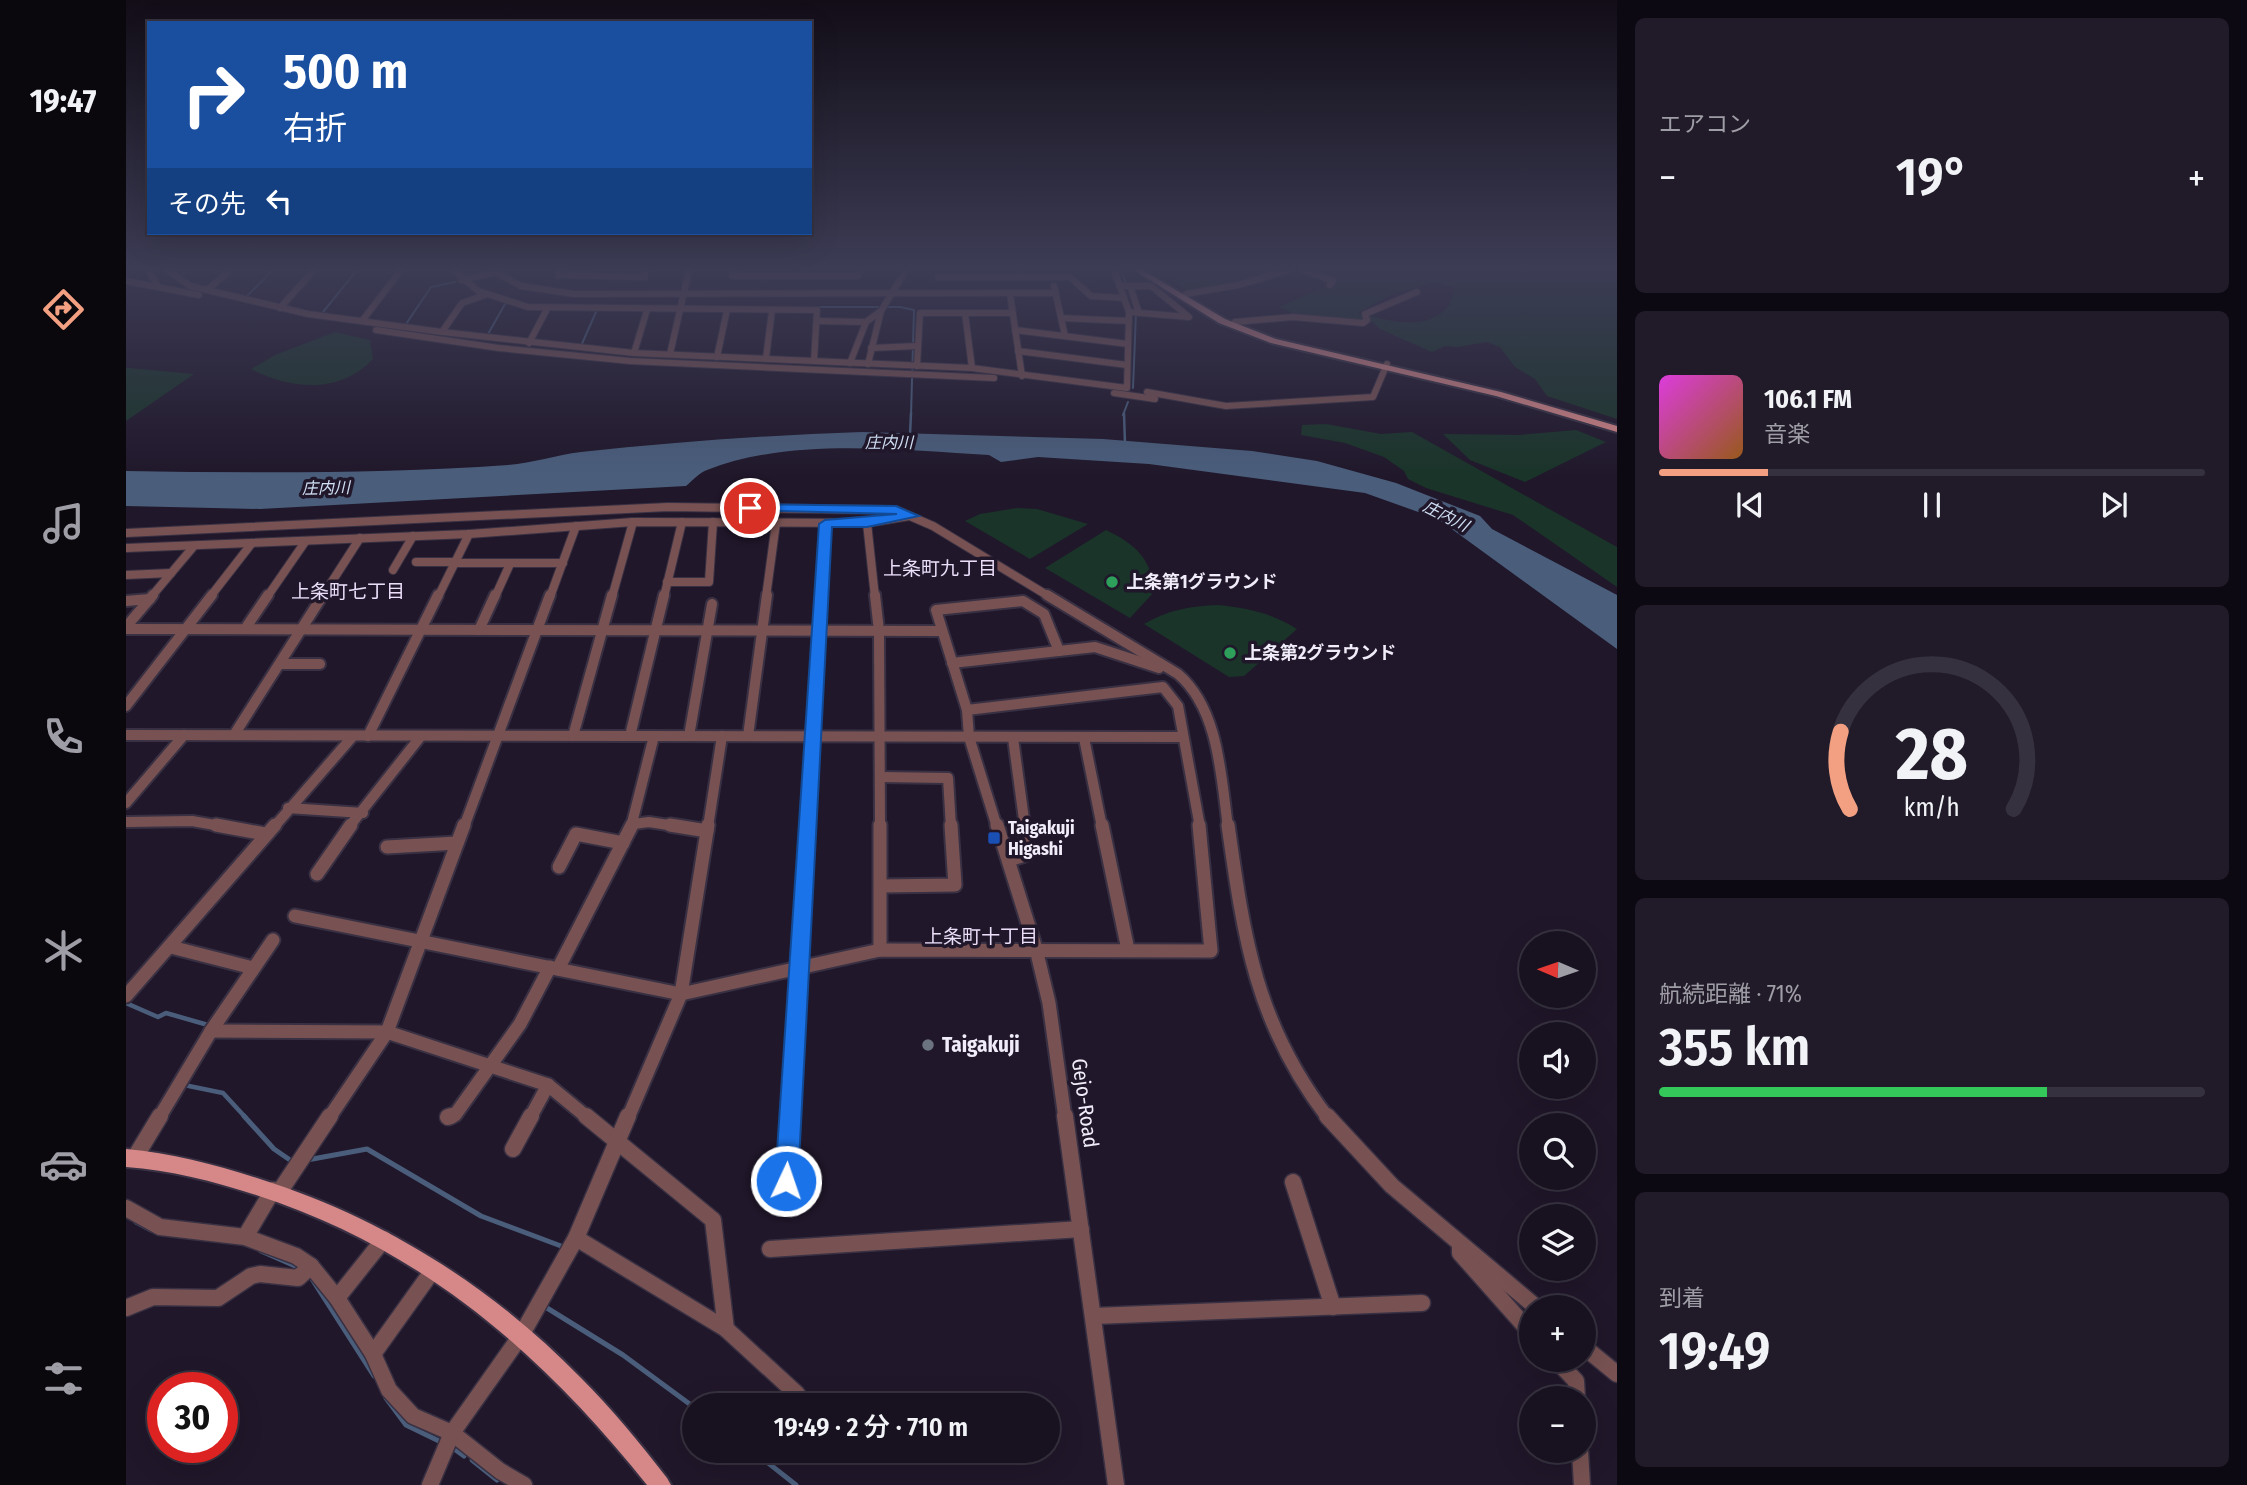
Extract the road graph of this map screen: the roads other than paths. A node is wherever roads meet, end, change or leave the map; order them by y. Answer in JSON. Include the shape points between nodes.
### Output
{"nodes":[{"id":1,"x":440,"y":339,"type":"edge"},
{"id":2,"x":500,"y":339,"type":"edge"},
{"id":3,"x":531,"y":339,"type":"edge"},
{"id":4,"x":638,"y":339,"type":"edge"},
{"id":5,"x":674,"y":339,"type":"edge"},
{"id":6,"x":721,"y":339,"type":"edge"},
{"id":7,"x":768,"y":339,"type":"edge"},
{"id":8,"x":816,"y":339,"type":"edge"},
{"id":9,"x":859,"y":339,"type":"edge"},
{"id":10,"x":875,"y":339,"type":"edge"},
{"id":11,"x":918,"y":339,"type":"edge"},
{"id":12,"x":968,"y":339,"type":"edge"},
{"id":13,"x":1016,"y":339,"type":"edge"},
{"id":14,"x":1091,"y":339,"type":"edge"},
{"id":15,"x":1128,"y":339,"type":"edge"},
{"id":16,"x":1277,"y":339,"type":"edge"},
{"id":17,"x":1283,"y":339,"type":"edge"},
{"id":18,"x":529,"y":343,"type":"junction"},
{"id":19,"x":1128,"y":344,"type":"junction"},
{"id":20,"x":917,"y":346,"type":"junction"},
{"id":21,"x":871,"y":348,"type":"junction"},
{"id":22,"x":1018,"y":351,"type":"junction"},
{"id":23,"x":634,"y":352,"type":"junction"},
{"id":24,"x":670,"y":354,"type":"junction"},
{"id":25,"x":717,"y":357,"type":"junction"},
{"id":26,"x":766,"y":358,"type":"junction"},
{"id":27,"x":814,"y":361,"type":"junction"},
{"id":28,"x":850,"y":363,"type":"junction"},
{"id":29,"x":868,"y":364,"type":"junction"},
{"id":30,"x":1128,"y":365,"type":"junction"},
{"id":31,"x":1386,"y":366,"type":"junction"},
{"id":32,"x":972,"y":368,"type":"junction"},
{"id":33,"x":917,"y":369,"type":"junction"},
{"id":34,"x":907,"y":370,"type":"junction"},
{"id":35,"x":1023,"y":376,"type":"junction"},
{"id":36,"x":1127,"y":388,"type":"junction"},
{"id":37,"x":1155,"y":399,"type":"dead end"},
{"id":38,"x":1617,"y":427,"type":"edge"},
{"id":39,"x":913,"y":516,"type":"junction"},
{"id":40,"x":633,"y":522,"type":"junction"},
{"id":41,"x":682,"y":522,"type":"junction"},
{"id":42,"x":713,"y":522,"type":"junction"},
{"id":43,"x":776,"y":523,"type":"junction"},
{"id":44,"x":867,"y":523,"type":"junction"},
{"id":45,"x":825,"y":524,"type":"junction"},
{"id":46,"x":576,"y":526,"type":"junction"},
{"id":47,"x":126,"y":533,"type":"edge"},
{"id":48,"x":469,"y":534,"type":"junction"},
{"id":49,"x":413,"y":536,"type":"junction"},
{"id":50,"x":360,"y":538,"type":"junction"},
{"id":51,"x":305,"y":542,"type":"junction"},
{"id":52,"x":252,"y":543,"type":"junction"},
{"id":53,"x":194,"y":546,"type":"junction"},
{"id":54,"x":126,"y":548,"type":"edge"},
{"id":55,"x":416,"y":562,"type":"dead end"},
{"id":56,"x":454,"y":563,"type":"junction"},
{"id":57,"x":510,"y":564,"type":"junction"},
{"id":58,"x":563,"y":564,"type":"junction"},
{"id":59,"x":393,"y":570,"type":"dead end"},
{"id":60,"x":171,"y":573,"type":"junction"},
{"id":61,"x":126,"y":575,"type":"edge"},
{"id":62,"x":667,"y":582,"type":"junction"},
{"id":63,"x":150,"y":599,"type":"junction"},
{"id":64,"x":126,"y":601,"type":"edge"},
{"id":65,"x":712,"y":604,"type":"dead end"},
{"id":66,"x":126,"y":628,"type":"edge"},
{"id":67,"x":185,"y":629,"type":"junction"},
{"id":68,"x":245,"y":629,"type":"junction"},
{"id":69,"x":303,"y":629,"type":"junction"},
{"id":70,"x":421,"y":630,"type":"junction"},
{"id":71,"x":480,"y":630,"type":"junction"},
{"id":72,"x":537,"y":630,"type":"junction"},
{"id":73,"x":603,"y":630,"type":"junction"},
{"id":74,"x":655,"y":630,"type":"junction"},
{"id":75,"x":709,"y":630,"type":"junction"},
{"id":76,"x":762,"y":631,"type":"junction"},
{"id":77,"x":821,"y":631,"type":"junction"},
{"id":78,"x":880,"y":631,"type":"junction"},
{"id":79,"x":942,"y":631,"type":"junction"},
{"id":80,"x":1059,"y":650,"type":"junction"},
{"id":81,"x":953,"y":663,"type":"junction"},
{"id":82,"x":282,"y":664,"type":"junction"},
{"id":83,"x":320,"y":664,"type":"dead end"},
{"id":84,"x":1178,"y":674,"type":"junction"},
{"id":85,"x":126,"y":706,"type":"edge"},
{"id":86,"x":967,"y":710,"type":"junction"},
{"id":87,"x":126,"y":735,"type":"edge"},
{"id":88,"x":184,"y":735,"type":"junction"},
{"id":89,"x":234,"y":735,"type":"junction"},
{"id":90,"x":353,"y":736,"type":"junction"},
{"id":91,"x":368,"y":736,"type":"junction"},
{"id":92,"x":421,"y":736,"type":"junction"},
{"id":93,"x":497,"y":736,"type":"junction"},
{"id":94,"x":573,"y":736,"type":"junction"},
{"id":95,"x":630,"y":736,"type":"junction"},
{"id":96,"x":654,"y":736,"type":"junction"},
{"id":97,"x":689,"y":736,"type":"junction"},
{"id":98,"x":722,"y":736,"type":"junction"},
{"id":99,"x":748,"y":736,"type":"junction"},
{"id":100,"x":814,"y":736,"type":"junction"},
{"id":101,"x":880,"y":736,"type":"junction"},
{"id":102,"x":969,"y":737,"type":"junction"},
{"id":103,"x":1182,"y":737,"type":"junction"},
{"id":104,"x":1013,"y":738,"type":"junction"},
{"id":105,"x":1084,"y":738,"type":"junction"},
{"id":106,"x":880,"y":777,"type":"junction"},
{"id":107,"x":126,"y":803,"type":"edge"},
{"id":108,"x":288,"y":808,"type":"junction"},
{"id":109,"x":363,"y":813,"type":"junction"},
{"id":110,"x":126,"y":821,"type":"edge"},
{"id":111,"x":633,"y":824,"type":"junction"},
{"id":112,"x":707,"y":831,"type":"junction"},
{"id":113,"x":265,"y":834,"type":"junction"},
{"id":114,"x":457,"y":843,"type":"junction"},
{"id":115,"x":623,"y":843,"type":"junction"},
{"id":116,"x":387,"y":847,"type":"dead end"},
{"id":117,"x":1009,"y":860,"type":"junction"},
{"id":118,"x":559,"y":867,"type":"dead end"},
{"id":119,"x":317,"y":874,"type":"dead end"},
{"id":120,"x":881,"y":886,"type":"junction"},
{"id":121,"x":295,"y":916,"type":"dead end"},
{"id":122,"x":273,"y":940,"type":"dead end"},
{"id":123,"x":422,"y":942,"type":"junction"},
{"id":124,"x":171,"y":947,"type":"junction"},
{"id":125,"x":1036,"y":949,"type":"junction"},
{"id":126,"x":880,"y":950,"type":"junction"},
{"id":127,"x":1128,"y":950,"type":"junction"},
{"id":128,"x":253,"y":968,"type":"junction"},
{"id":129,"x":554,"y":968,"type":"junction"},
{"id":130,"x":799,"y":969,"type":"junction"},
{"id":131,"x":681,"y":994,"type":"junction"},
{"id":132,"x":126,"y":996,"type":"edge"},
{"id":133,"x":211,"y":1031,"type":"junction"},
{"id":134,"x":387,"y":1032,"type":"junction"},
{"id":135,"x":491,"y":1066,"type":"junction"},
{"id":136,"x":548,"y":1085,"type":"junction"},
{"id":137,"x":448,"y":1117,"type":"dead end"},
{"id":138,"x":617,"y":1142,"type":"junction"},
{"id":139,"x":513,"y":1149,"type":"dead end"},
{"id":140,"x":130,"y":1158,"type":"edge"},
{"id":141,"x":786,"y":1181,"type":"dead end"},
{"id":142,"x":1293,"y":1181,"type":"dead end"},
{"id":143,"x":277,"y":1190,"type":"junction"},
{"id":144,"x":126,"y":1208,"type":"edge"},
{"id":145,"x":1081,"y":1229,"type":"junction"},
{"id":146,"x":244,"y":1237,"type":"junction"},
{"id":147,"x":576,"y":1238,"type":"junction"},
{"id":148,"x":383,"y":1239,"type":"junction"},
{"id":149,"x":1460,"y":1244,"type":"junction"},
{"id":150,"x":769,"y":1249,"type":"dead end"},
{"id":151,"x":311,"y":1266,"type":"junction"},
{"id":152,"x":433,"y":1270,"type":"junction"},
{"id":153,"x":1522,"y":1295,"type":"edge"},
{"id":154,"x":337,"y":1298,"type":"junction"},
{"id":155,"x":1422,"y":1303,"type":"dead end"},
{"id":156,"x":1333,"y":1307,"type":"junction"},
{"id":157,"x":126,"y":1308,"type":"edge"},
{"id":158,"x":1094,"y":1316,"type":"junction"},
{"id":159,"x":1519,"y":1319,"type":"edge"},
{"id":160,"x":726,"y":1329,"type":"junction"},
{"id":161,"x":522,"y":1334,"type":"junction"},
{"id":162,"x":373,"y":1354,"type":"junction"},
{"id":163,"x":1596,"y":1357,"type":"edge"},
{"id":164,"x":1617,"y":1374,"type":"edge"},
{"id":165,"x":796,"y":1393,"type":"edge"},
{"id":166,"x":452,"y":1433,"type":"junction"},
{"id":167,"x":1581,"y":1463,"type":"edge"},
{"id":168,"x":430,"y":1485,"type":"edge"},
{"id":169,"x":524,"y":1485,"type":"edge"},
{"id":170,"x":660,"y":1485,"type":"edge"},
{"id":171,"x":1116,"y":1485,"type":"edge"},
{"id":172,"x":1582,"y":1485,"type":"edge"}],
"edges":[{"from":1,"to":34,"type":"street","via":[[630,361]]},
{"from":2,"to":18,"type":"street"},
{"from":3,"to":18,"type":"street"},
{"from":4,"to":23,"type":"street"},
{"from":5,"to":24,"type":"street"},
{"from":6,"to":25,"type":"street"},
{"from":7,"to":26,"type":"street"},
{"from":8,"to":27,"type":"street"},
{"from":9,"to":28,"type":"street"},
{"from":10,"to":21,"type":"street"},
{"from":11,"to":20,"type":"street"},
{"from":12,"to":32,"type":"street"},
{"from":13,"to":22,"type":"street"},
{"from":14,"to":19,"type":"street"},
{"from":15,"to":19,"type":"street"},
{"from":16,"to":31,"type":"main road"},
{"from":17,"to":31,"type":"main road"},
{"from":18,"to":23,"type":"street"},
{"from":19,"to":30,"type":"street"},
{"from":20,"to":21,"type":"street"},
{"from":20,"to":33,"type":"street"},
{"from":21,"to":29,"type":"street"},
{"from":22,"to":30,"type":"street"},
{"from":22,"to":35,"type":"street"},
{"from":23,"to":24,"type":"street"},
{"from":24,"to":25,"type":"street"},
{"from":25,"to":26,"type":"street"},
{"from":26,"to":27,"type":"street"},
{"from":27,"to":28,"type":"street"},
{"from":28,"to":29,"type":"street"},
{"from":29,"to":34,"type":"street"},
{"from":30,"to":36,"type":"street"},
{"from":31,"to":36,"type":"street","via":[[1373,397],[1226,406]]},
{"from":31,"to":38,"type":"main road"},
{"from":32,"to":33,"type":"street"},
{"from":32,"to":35,"type":"street"},
{"from":33,"to":34,"type":"street"},
{"from":33,"to":37,"type":"street"},
{"from":35,"to":36,"type":"street"},
{"from":39,"to":44,"type":"street"},
{"from":39,"to":47,"type":"street","via":[[896,510],[657,507]]},
{"from":39,"to":84,"type":"street"},
{"from":40,"to":41,"type":"street"},
{"from":40,"to":46,"type":"street"},
{"from":40,"to":73,"type":"street"},
{"from":41,"to":42,"type":"street"},
{"from":41,"to":62,"type":"street"},
{"from":42,"to":43,"type":"street"},
{"from":42,"to":62,"type":"street","via":[[709,582]]},
{"from":43,"to":45,"type":"street"},
{"from":43,"to":76,"type":"street"},
{"from":44,"to":45,"type":"street"},
{"from":44,"to":78,"type":"street"},
{"from":45,"to":77,"type":"street"},
{"from":46,"to":48,"type":"street"},
{"from":46,"to":58,"type":"street"},
{"from":48,"to":49,"type":"street"},
{"from":48,"to":56,"type":"street"},
{"from":49,"to":50,"type":"street"},
{"from":49,"to":59,"type":"street"},
{"from":50,"to":51,"type":"street"},
{"from":50,"to":69,"type":"street"},
{"from":51,"to":52,"type":"street"},
{"from":51,"to":68,"type":"street"},
{"from":52,"to":53,"type":"street"},
{"from":52,"to":67,"type":"street"},
{"from":53,"to":54,"type":"street"},
{"from":53,"to":60,"type":"street"},
{"from":55,"to":56,"type":"street"},
{"from":56,"to":57,"type":"street"},
{"from":56,"to":70,"type":"street"},
{"from":57,"to":58,"type":"street"},
{"from":57,"to":71,"type":"street"},
{"from":58,"to":72,"type":"street"},
{"from":60,"to":61,"type":"street"},
{"from":60,"to":63,"type":"street"},
{"from":62,"to":74,"type":"street"},
{"from":63,"to":64,"type":"street"},
{"from":63,"to":66,"type":"street"},
{"from":65,"to":75,"type":"street"},
{"from":66,"to":67,"type":"street"},
{"from":67,"to":68,"type":"street"},
{"from":67,"to":85,"type":"street"},
{"from":68,"to":69,"type":"street"},
{"from":69,"to":70,"type":"street"},
{"from":69,"to":82,"type":"street"},
{"from":70,"to":71,"type":"street"},
{"from":70,"to":91,"type":"street"},
{"from":71,"to":72,"type":"street"},
{"from":72,"to":73,"type":"street"},
{"from":72,"to":93,"type":"street"},
{"from":73,"to":74,"type":"street"},
{"from":73,"to":94,"type":"street"},
{"from":74,"to":75,"type":"street"},
{"from":74,"to":95,"type":"street"},
{"from":75,"to":76,"type":"street"},
{"from":75,"to":97,"type":"street"},
{"from":76,"to":77,"type":"street"},
{"from":76,"to":99,"type":"street"},
{"from":77,"to":78,"type":"street"},
{"from":77,"to":100,"type":"street"},
{"from":78,"to":79,"type":"street"},
{"from":78,"to":101,"type":"street"},
{"from":79,"to":80,"type":"street","via":[[936,610],[1023,601],[1044,614]]},
{"from":79,"to":81,"type":"street","name":"Gejo-Road"},
{"from":80,"to":81,"type":"street"},
{"from":80,"to":84,"type":"street","via":[[1095,647]]},
{"from":81,"to":86,"type":"street","name":"Gejo-Road"},
{"from":82,"to":83,"type":"street"},
{"from":82,"to":89,"type":"street"},
{"from":84,"to":149,"type":"street","via":[[1195,691],[1209,727],[1251,961],[1278,1040],[1332,1122],[1415,1207]]},
{"from":86,"to":102,"type":"street","name":"Gejo-Road"},
{"from":86,"to":103,"type":"street","via":[[1163,687],[1178,706]]},
{"from":87,"to":88,"type":"street"},
{"from":88,"to":89,"type":"street"},
{"from":88,"to":107,"type":"street"},
{"from":89,"to":90,"type":"street"},
{"from":90,"to":91,"type":"street"},
{"from":90,"to":108,"type":"street"},
{"from":91,"to":92,"type":"street"},
{"from":92,"to":93,"type":"street"},
{"from":92,"to":109,"type":"street"},
{"from":93,"to":94,"type":"street"},
{"from":93,"to":114,"type":"street"},
{"from":94,"to":95,"type":"street"},
{"from":95,"to":96,"type":"street"},
{"from":96,"to":97,"type":"street"},
{"from":96,"to":111,"type":"street"},
{"from":97,"to":98,"type":"street"},
{"from":98,"to":99,"type":"street"},
{"from":98,"to":112,"type":"street"},
{"from":99,"to":100,"type":"street"},
{"from":100,"to":101,"type":"street"},
{"from":100,"to":130,"type":"street"},
{"from":101,"to":102,"type":"street"},
{"from":101,"to":106,"type":"street"},
{"from":102,"to":104,"type":"street"},
{"from":102,"to":117,"type":"street","name":"Gejo-Road"},
{"from":103,"to":105,"type":"street"},
{"from":103,"to":127,"type":"street","via":[[1201,834],[1211,951]]},
{"from":104,"to":105,"type":"street"},
{"from":104,"to":117,"type":"street","via":[[1028,854]]},
{"from":105,"to":127,"type":"street"},
{"from":106,"to":120,"type":"street"},
{"from":106,"to":120,"type":"street","via":[[948,778],[956,885]]},
{"from":108,"to":109,"type":"street"},
{"from":108,"to":113,"type":"street"},
{"from":109,"to":119,"type":"street"},
{"from":110,"to":113,"type":"street","via":[[192,821]]},
{"from":111,"to":112,"type":"street"},
{"from":111,"to":115,"type":"street"},
{"from":112,"to":131,"type":"street"},
{"from":113,"to":124,"type":"street"},
{"from":114,"to":116,"type":"street"},
{"from":114,"to":123,"type":"street"},
{"from":115,"to":118,"type":"street","via":[[576,834]]},
{"from":115,"to":129,"type":"street"},
{"from":117,"to":125,"type":"street","name":"Gejo-Road"},
{"from":120,"to":126,"type":"street"},
{"from":121,"to":123,"type":"street"},
{"from":122,"to":128,"type":"street"},
{"from":123,"to":129,"type":"street"},
{"from":123,"to":134,"type":"street"},
{"from":124,"to":128,"type":"street"},
{"from":124,"to":132,"type":"street"},
{"from":125,"to":126,"type":"street"},
{"from":125,"to":127,"type":"street"},
{"from":125,"to":145,"type":"street","name":"Gejo-Road","via":[[1049,1003]]},
{"from":126,"to":130,"type":"street"},
{"from":128,"to":133,"type":"street"},
{"from":129,"to":131,"type":"street"},
{"from":129,"to":135,"type":"street"},
{"from":130,"to":131,"type":"street"},
{"from":130,"to":141,"type":"street"},
{"from":131,"to":138,"type":"street"},
{"from":133,"to":134,"type":"street"},
{"from":133,"to":140,"type":"street"},
{"from":134,"to":135,"type":"street"},
{"from":134,"to":143,"type":"street"},
{"from":135,"to":136,"type":"street"},
{"from":135,"to":137,"type":"street","via":[[455,1115]]},
{"from":136,"to":138,"type":"street"},
{"from":136,"to":139,"type":"street"},
{"from":138,"to":147,"type":"street"},
{"from":138,"to":160,"type":"street","via":[[713,1220]]},
{"from":140,"to":143,"type":"main road"},
{"from":142,"to":156,"type":"street"},
{"from":143,"to":146,"type":"street"},
{"from":143,"to":148,"type":"main road"},
{"from":144,"to":146,"type":"street","via":[[160,1227]]},
{"from":145,"to":150,"type":"street"},
{"from":145,"to":158,"type":"street","name":"Gejo-Road"},
{"from":146,"to":151,"type":"street"},
{"from":147,"to":160,"type":"street"},
{"from":147,"to":161,"type":"street"},
{"from":148,"to":152,"type":"main road"},
{"from":148,"to":154,"type":"street"},
{"from":149,"to":153,"type":"street"},
{"from":149,"to":159,"type":"street","via":[[1460,1253]]},
{"from":151,"to":154,"type":"street"},
{"from":151,"to":157,"type":"street","via":[[298,1278],[251,1276],[218,1298],[153,1297]]},
{"from":152,"to":161,"type":"main road"},
{"from":152,"to":162,"type":"street"},
{"from":154,"to":162,"type":"street"},
{"from":155,"to":156,"type":"street"},
{"from":156,"to":158,"type":"street"},
{"from":158,"to":171,"type":"street","name":"Gejo-Road"},
{"from":160,"to":165,"type":"street"},
{"from":161,"to":166,"type":"street"},
{"from":161,"to":170,"type":"main road","via":[[569,1378]]},
{"from":162,"to":166,"type":"street","via":[[389,1390],[413,1416]]},
{"from":163,"to":164,"type":"street"},
{"from":166,"to":168,"type":"street"},
{"from":166,"to":169,"type":"street"},
{"from":167,"to":172,"type":"street"}]}
